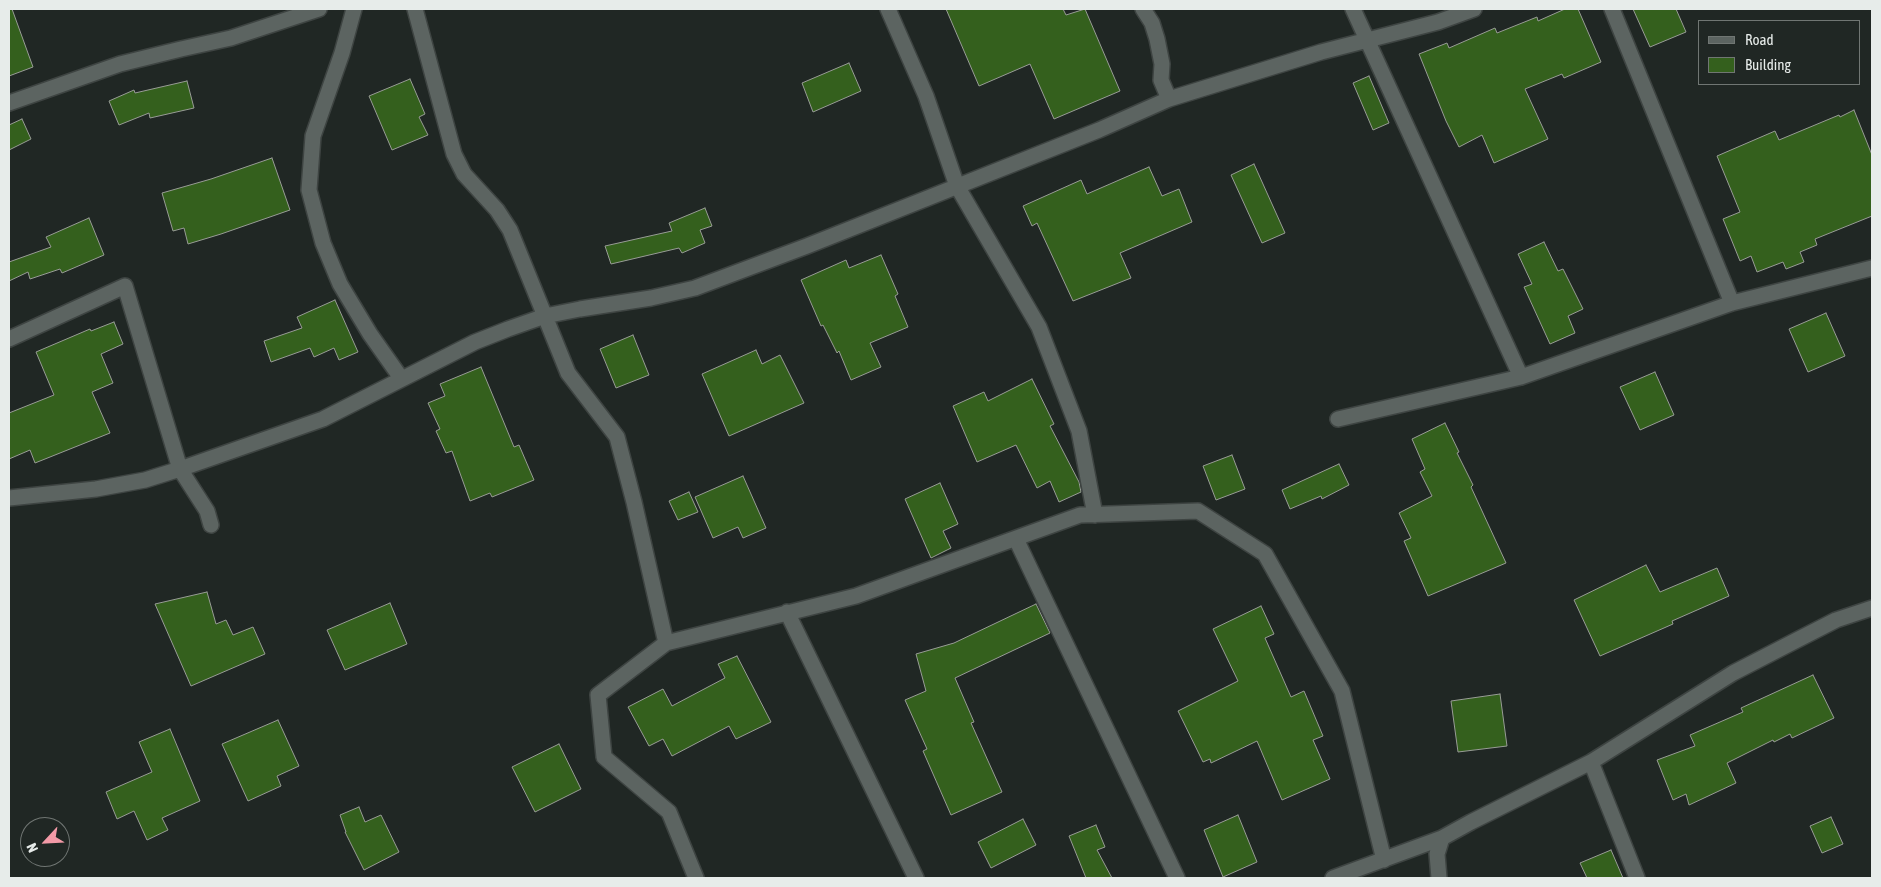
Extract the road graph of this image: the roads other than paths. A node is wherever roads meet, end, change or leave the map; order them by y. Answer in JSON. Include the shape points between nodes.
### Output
{"nodes":[{"id":1,"x":319,"y":9,"type":"edge"},
{"id":2,"x":354,"y":9,"type":"edge"},
{"id":3,"x":415,"y":9,"type":"edge"},
{"id":4,"x":888,"y":9,"type":"edge"},
{"id":5,"x":1143,"y":9,"type":"edge"},
{"id":6,"x":1352,"y":9,"type":"edge"},
{"id":7,"x":1474,"y":9,"type":"edge"},
{"id":8,"x":1612,"y":9,"type":"edge"},
{"id":9,"x":1367,"y":40,"type":"junction"},
{"id":10,"x":1169,"y":99,"type":"junction"},
{"id":11,"x":9,"y":103,"type":"edge"},
{"id":12,"x":957,"y":186,"type":"junction"},
{"id":13,"x":1872,"y":268,"type":"edge"},
{"id":14,"x":1732,"y":303,"type":"junction"},
{"id":15,"x":545,"y":316,"type":"junction"},
{"id":16,"x":9,"y":339,"type":"edge"},
{"id":17,"x":1521,"y":377,"type":"junction"},
{"id":18,"x":401,"y":378,"type":"junction"},
{"id":19,"x":1338,"y":419,"type":"dead end"},
{"id":20,"x":180,"y":469,"type":"junction"},
{"id":21,"x":9,"y":498,"type":"edge"},
{"id":22,"x":1095,"y":515,"type":"junction"},
{"id":23,"x":211,"y":525,"type":"dead end"},
{"id":24,"x":1016,"y":539,"type":"junction"},
{"id":25,"x":1872,"y":608,"type":"edge"},
{"id":26,"x":787,"y":612,"type":"junction"},
{"id":27,"x":666,"y":643,"type":"junction"},
{"id":28,"x":1591,"y":762,"type":"junction"},
{"id":29,"x":1442,"y":838,"type":"junction"},
{"id":30,"x":1384,"y":860,"type":"junction"},
{"id":31,"x":696,"y":878,"type":"edge"},
{"id":32,"x":916,"y":878,"type":"edge"},
{"id":33,"x":1177,"y":878,"type":"edge"},
{"id":34,"x":1333,"y":878,"type":"edge"},
{"id":35,"x":1439,"y":878,"type":"edge"},
{"id":36,"x":1637,"y":878,"type":"edge"}],
"edges":[{"from":1,"to":11,"type":"street","via":[[231,38],[120,64]]},
{"from":2,"to":18,"type":"street","via":[[313,136],[309,190],[323,243],[340,284]]},
{"from":3,"to":15,"type":"street","via":[[454,154],[464,174],[497,210],[510,230]]},
{"from":4,"to":12,"type":"street","via":[[926,96]]},
{"from":5,"to":10,"type":"street","via":[[1157,39],[1162,64],[1161,80]]},
{"from":6,"to":9,"type":"street"},
{"from":7,"to":9,"type":"street"},
{"from":8,"to":14,"type":"street"},
{"from":9,"to":10,"type":"street"},
{"from":9,"to":17,"type":"street"},
{"from":10,"to":12,"type":"street"},
{"from":12,"to":15,"type":"street","via":[[695,288]]},
{"from":12,"to":22,"type":"street","via":[[1039,327],[1079,431]]},
{"from":13,"to":14,"type":"street"},
{"from":14,"to":17,"type":"street"},
{"from":15,"to":18,"type":"street","via":[[475,342]]},
{"from":15,"to":27,"type":"street","via":[[568,373],[617,438]]},
{"from":16,"to":20,"type":"street","via":[[124,286]]},
{"from":17,"to":19,"type":"street"},
{"from":18,"to":20,"type":"street","via":[[323,419]]},
{"from":20,"to":21,"type":"street","via":[[145,480],[96,489]]},
{"from":20,"to":23,"type":"street","via":[[207,511]]},
{"from":22,"to":24,"type":"street","via":[[1080,516]]},
{"from":22,"to":30,"type":"street","via":[[1198,511],[1265,554],[1342,692]]},
{"from":24,"to":26,"type":"street","via":[[856,596]]},
{"from":24,"to":33,"type":"street"},
{"from":25,"to":28,"type":"street","via":[[1836,620],[1734,673]]},
{"from":26,"to":27,"type":"street"},
{"from":26,"to":32,"type":"street"},
{"from":27,"to":31,"type":"street","via":[[598,695],[604,757],[669,812]]},
{"from":28,"to":29,"type":"street"},
{"from":28,"to":36,"type":"street"},
{"from":29,"to":30,"type":"street"},
{"from":29,"to":35,"type":"street","via":[[1437,854]]},
{"from":30,"to":34,"type":"street"}]}
